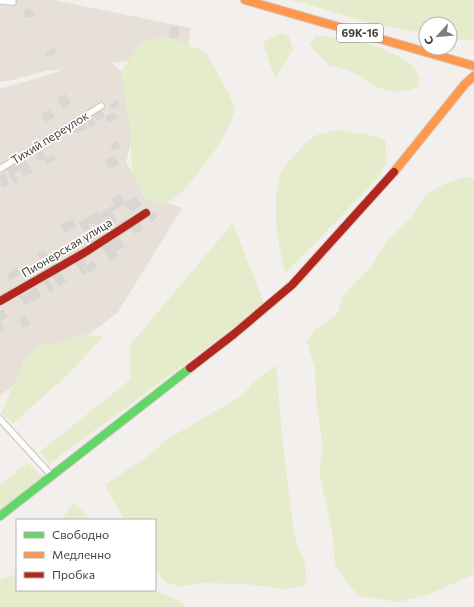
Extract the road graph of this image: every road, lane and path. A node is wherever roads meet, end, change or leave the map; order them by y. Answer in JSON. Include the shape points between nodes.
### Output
{"nodes":[{"id":1,"x":246,"y":0,"type":"edge"},
{"id":2,"x":0,"y":1,"type":"edge"},
{"id":3,"x":13,"y":2,"type":"dead end"},
{"id":4,"x":474,"y":66,"type":"edge"},
{"id":5,"x":474,"y":76,"type":"edge"},
{"id":6,"x":101,"y":106,"type":"dead end"},
{"id":7,"x":0,"y":169,"type":"edge"},
{"id":8,"x":146,"y":213,"type":"dead end"},
{"id":9,"x":0,"y":302,"type":"edge"},
{"id":10,"x":0,"y":419,"type":"edge"},
{"id":11,"x":51,"y":475,"type":"junction"},
{"id":12,"x":0,"y":516,"type":"edge"}],
"edges":[{"from":1,"to":4,"type":"street","number":"69К-16"},
{"from":2,"to":3,"type":"street"},
{"from":5,"to":11,"type":"street","via":[[409,156],[292,285],[234,334]]},
{"from":6,"to":7,"type":"street","name":"Тихий переулок"},
{"from":8,"to":9,"type":"street","name":"Пионерская улица"},
{"from":10,"to":11,"type":"street"},
{"from":11,"to":12,"type":"street"}]}
